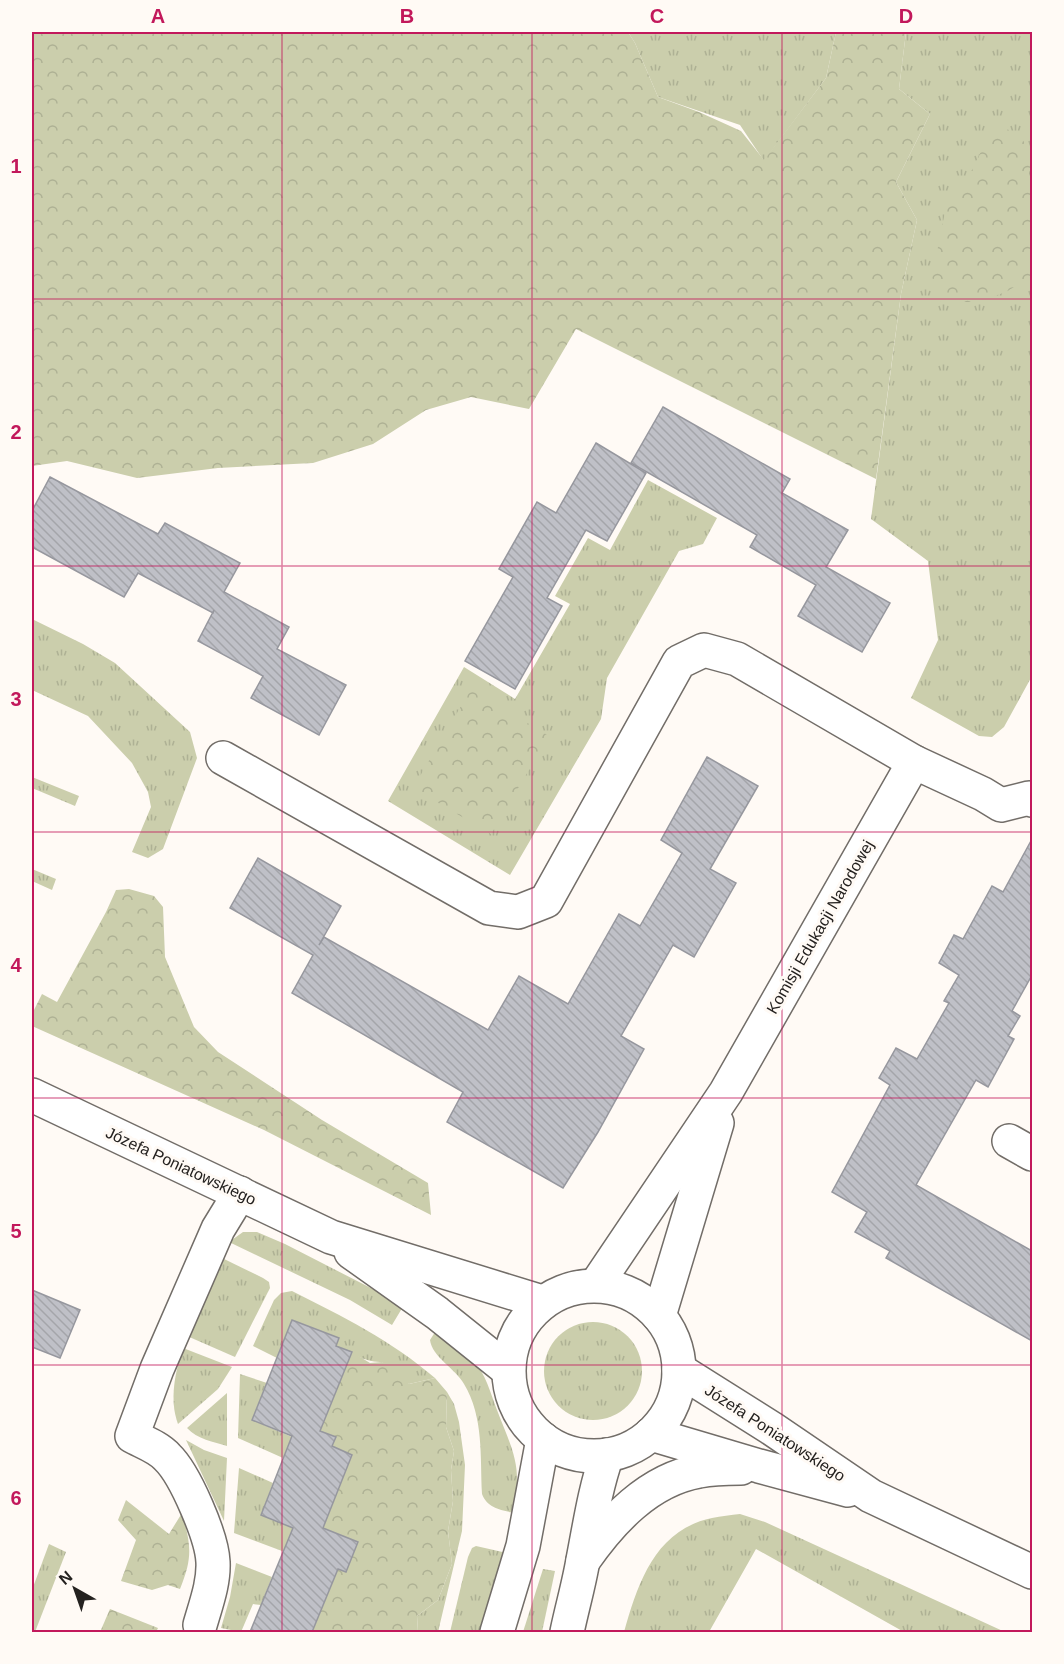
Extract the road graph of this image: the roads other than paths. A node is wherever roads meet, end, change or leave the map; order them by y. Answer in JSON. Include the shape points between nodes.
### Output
{"nodes":[{"id":1,"x":223,"y":758,"type":"dead end"},
{"id":2,"x":914,"y":762,"type":"junction"},
{"id":3,"x":1032,"y":800,"type":"edge"},
{"id":4,"x":726,"y":1092,"type":"junction"},
{"id":5,"x":32,"y":1095,"type":"edge"},
{"id":6,"x":240,"y":1193,"type":"junction"},
{"id":7,"x":331,"y":1237,"type":"junction"},
{"id":8,"x":596,"y":1285,"type":"junction"},
{"id":9,"x":542,"y":1302,"type":"junction"},
{"id":10,"x":659,"y":1316,"type":"junction"},
{"id":11,"x":508,"y":1370,"type":"junction"},
{"id":12,"x":679,"y":1370,"type":"junction"},
{"id":13,"x":651,"y":1434,"type":"junction"},
{"id":14,"x":543,"y":1439,"type":"junction"},
{"id":15,"x":607,"y":1455,"type":"junction"},
{"id":16,"x":759,"y":1466,"type":"junction"},
{"id":17,"x":872,"y":1496,"type":"junction"},
{"id":18,"x":583,"y":1561,"type":"junction"},
{"id":19,"x":1032,"y":1572,"type":"edge"},
{"id":20,"x":200,"y":1624,"type":"dead end"},
{"id":21,"x":497,"y":1632,"type":"edge"},
{"id":22,"x":567,"y":1632,"type":"edge"}],
"edges":[{"from":1,"to":2,"type":"street","via":[[489,908],[518,912],[546,901],[679,662],[704,650],[737,659]]},
{"from":2,"to":3,"type":"street","via":[[1001,805]]},
{"from":2,"to":4,"type":"street","name":"Komisji Edukacji Narodowej"},
{"from":4,"to":8,"type":"street","name":"Komisji Edukacji Narodowej"},
{"from":4,"to":10,"type":"street","name":"Komisji Edukacji Narodowej"},
{"from":5,"to":6,"type":"street","name":"Józefa Poniatowskiego"},
{"from":6,"to":7,"type":"street","name":"Józefa Poniatowskiego"},
{"from":6,"to":20,"type":"street","via":[[218,1230],[132,1436],[166,1456],[179,1472],[210,1540],[211,1587]]},
{"from":7,"to":9,"type":"street","name":"Józefa Poniatowskiego"},
{"from":7,"to":11,"type":"street","name":"Józefa Poniatowskiego"},
{"from":8,"to":9,"type":"street","via":[[562,1292]]},
{"from":8,"to":10,"type":"street","via":[[639,1298]]},
{"from":9,"to":11,"type":"street","via":[[513,1342]]},
{"from":10,"to":12,"type":"street","via":[[672,1336]]},
{"from":11,"to":14,"type":"street","via":[[513,1399],[526,1422]]},
{"from":12,"to":13,"type":"street","via":[[675,1395]]},
{"from":12,"to":17,"type":"street","name":"Józefa Poniatowskiego"},
{"from":13,"to":15,"type":"street","via":[[629,1448]]},
{"from":13,"to":16,"type":"street","name":"Józefa Poniatowskiego"},
{"from":14,"to":15,"type":"street","via":[[565,1451]]},
{"from":14,"to":21,"type":"street","via":[[523,1546]]},
{"from":15,"to":18,"type":"street","via":[[598,1479]]},
{"from":16,"to":17,"type":"street","name":"Józefa Poniatowskiego"},
{"from":16,"to":18,"type":"street","via":[[698,1471],[672,1479],[621,1513]]},
{"from":17,"to":19,"type":"street","name":"Józefa Poniatowskiego"},
{"from":18,"to":22,"type":"street"}]}
